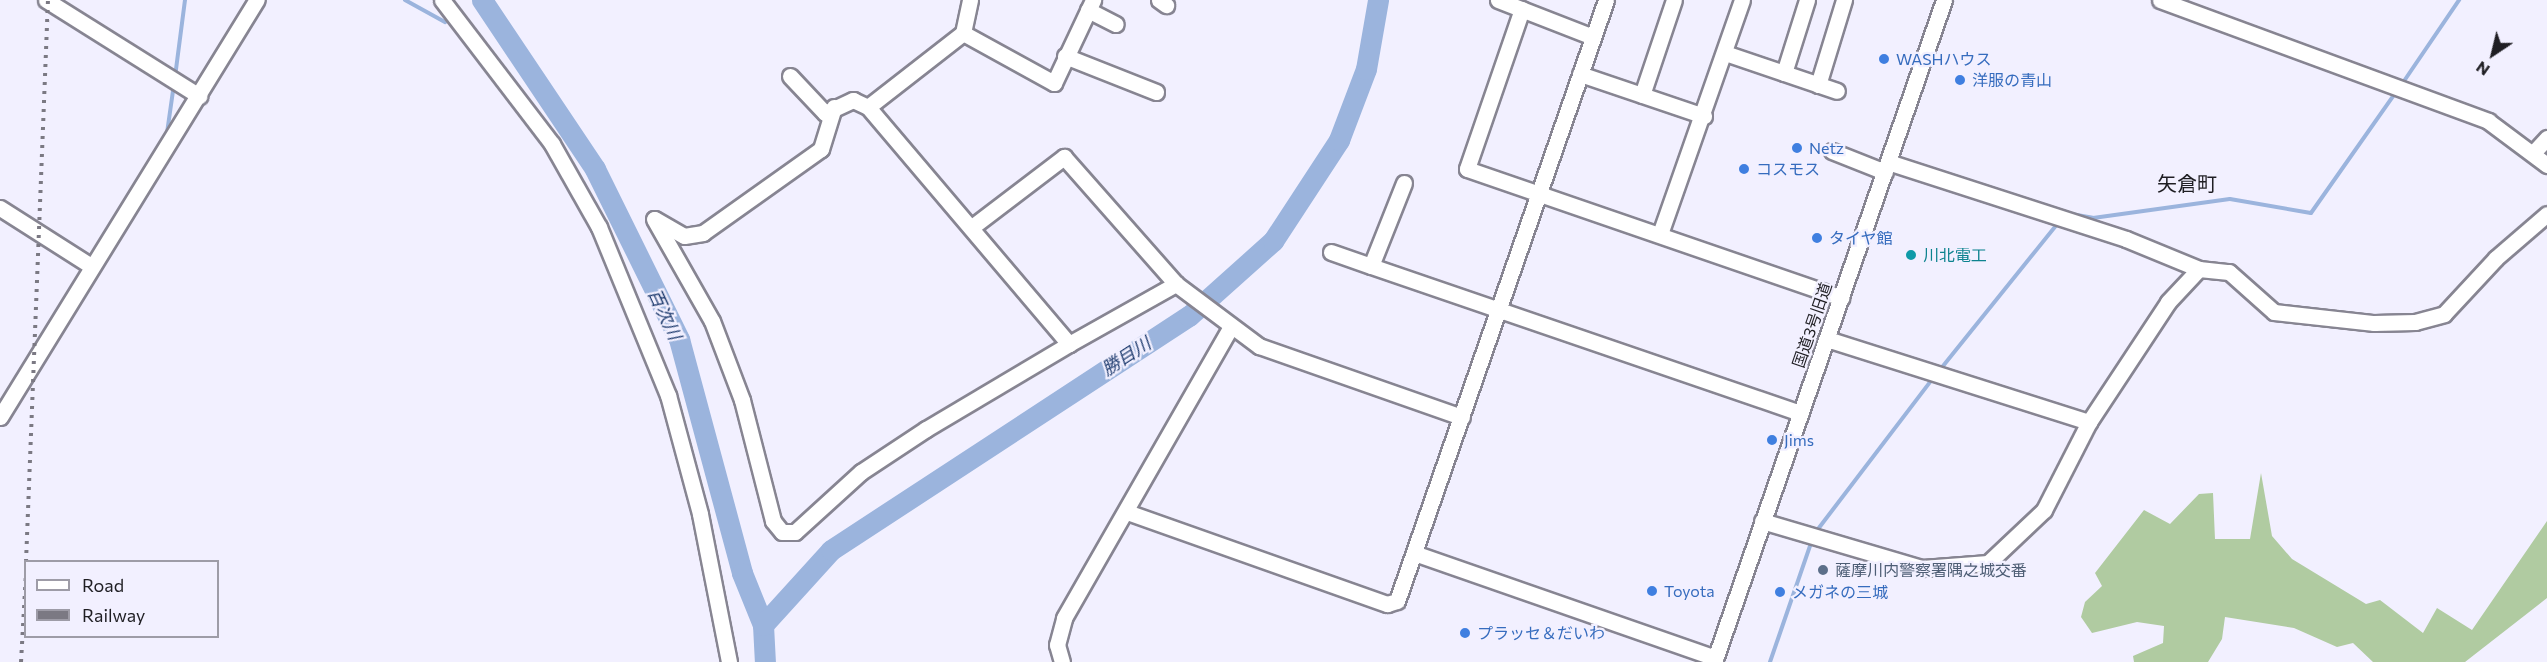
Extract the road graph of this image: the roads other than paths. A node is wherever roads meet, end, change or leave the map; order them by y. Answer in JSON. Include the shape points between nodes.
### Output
{"nodes":[{"id":1,"x":46,"y":0,"type":"edge"},
{"id":2,"x":257,"y":0,"type":"edge"},
{"id":3,"x":442,"y":0,"type":"edge"},
{"id":4,"x":970,"y":0,"type":"edge"},
{"id":5,"x":1498,"y":0,"type":"edge"},
{"id":6,"x":1606,"y":0,"type":"edge"},
{"id":7,"x":1674,"y":0,"type":"edge"},
{"id":8,"x":1742,"y":0,"type":"edge"},
{"id":9,"x":1807,"y":0,"type":"edge"},
{"id":10,"x":1844,"y":0,"type":"edge"},
{"id":11,"x":1944,"y":0,"type":"edge"},
{"id":12,"x":2160,"y":0,"type":"edge"},
{"id":13,"x":1090,"y":5,"type":"edge"},
{"id":14,"x":1522,"y":9,"type":"junction"},
{"id":15,"x":1116,"y":24,"type":"dead end"},
{"id":16,"x":963,"y":33,"type":"junction"},
{"id":17,"x":1593,"y":38,"type":"junction"},
{"id":18,"x":1725,"y":53,"type":"junction"},
{"id":19,"x":1065,"y":56,"type":"junction"},
{"id":20,"x":1784,"y":73,"type":"junction"},
{"id":21,"x":1580,"y":74,"type":"junction"},
{"id":22,"x":790,"y":76,"type":"dead end"},
{"id":23,"x":1818,"y":85,"type":"junction"},
{"id":24,"x":1837,"y":91,"type":"dead end"},
{"id":25,"x":1156,"y":92,"type":"dead end"},
{"id":26,"x":1642,"y":95,"type":"junction"},
{"id":27,"x":199,"y":96,"type":"junction"},
{"id":28,"x":834,"y":107,"type":"junction"},
{"id":29,"x":868,"y":107,"type":"junction"},
{"id":30,"x":1704,"y":116,"type":"junction"},
{"id":31,"x":2547,"y":138,"type":"edge"},
{"id":32,"x":1832,"y":151,"type":"dead end"},
{"id":33,"x":2533,"y":153,"type":"junction"},
{"id":34,"x":2547,"y":165,"type":"edge"},
{"id":35,"x":1887,"y":167,"type":"junction"},
{"id":36,"x":1404,"y":183,"type":"dead end"},
{"id":37,"x":1540,"y":193,"type":"junction"},
{"id":38,"x":0,"y":208,"type":"edge"},
{"id":39,"x":2547,"y":214,"type":"edge"},
{"id":40,"x":972,"y":227,"type":"junction"},
{"id":41,"x":1660,"y":234,"type":"junction"},
{"id":42,"x":1331,"y":252,"type":"dead end"},
{"id":43,"x":88,"y":264,"type":"junction"},
{"id":44,"x":1371,"y":266,"type":"junction"},
{"id":45,"x":2199,"y":269,"type":"junction"},
{"id":46,"x":1179,"y":286,"type":"junction"},
{"id":47,"x":1841,"y":298,"type":"junction"},
{"id":48,"x":1499,"y":308,"type":"junction"},
{"id":49,"x":1228,"y":327,"type":"junction"},
{"id":50,"x":1827,"y":339,"type":"junction"},
{"id":51,"x":1070,"y":344,"type":"junction"},
{"id":52,"x":1801,"y":413,"type":"junction"},
{"id":53,"x":0,"y":417,"type":"edge"},
{"id":54,"x":1462,"y":417,"type":"junction"},
{"id":55,"x":2089,"y":422,"type":"junction"},
{"id":56,"x":1127,"y":512,"type":"junction"},
{"id":57,"x":1762,"y":521,"type":"junction"},
{"id":58,"x":1414,"y":553,"type":"junction"},
{"id":59,"x":1714,"y":660,"type":"edge"},
{"id":60,"x":729,"y":662,"type":"edge"},
{"id":61,"x":1062,"y":662,"type":"edge"}],
"edges":[{"from":1,"to":27,"type":"street"},
{"from":2,"to":27,"type":"street"},
{"from":3,"to":60,"type":"street","via":[[552,144],[599,227],[668,395],[700,514]]},
{"from":4,"to":16,"type":"street"},
{"from":5,"to":14,"type":"street"},
{"from":6,"to":17,"type":"street"},
{"from":7,"to":26,"type":"street"},
{"from":8,"to":18,"type":"street"},
{"from":9,"to":20,"type":"street"},
{"from":10,"to":23,"type":"street"},
{"from":11,"to":35,"type":"street","name":"国道3号旧道"},
{"from":12,"to":33,"type":"street","via":[[2488,121]]},
{"from":13,"to":15,"type":"street"},
{"from":13,"to":19,"type":"street"},
{"from":14,"to":17,"type":"street"},
{"from":14,"to":37,"type":"street","via":[[1467,169]]},
{"from":16,"to":19,"type":"street","via":[[1054,83]]},
{"from":16,"to":29,"type":"street"},
{"from":17,"to":21,"type":"street"},
{"from":18,"to":20,"type":"street"},
{"from":18,"to":30,"type":"street"},
{"from":19,"to":25,"type":"street"},
{"from":20,"to":23,"type":"street"},
{"from":21,"to":26,"type":"street"},
{"from":21,"to":37,"type":"street"},
{"from":22,"to":28,"type":"street","via":[[825,113]]},
{"from":23,"to":24,"type":"street"},
{"from":26,"to":30,"type":"street"},
{"from":27,"to":43,"type":"street"},
{"from":28,"to":29,"type":"street","via":[[853,100]]},
{"from":28,"to":51,"type":"street","via":[[821,148],[703,233],[684,236],[654,219],[712,321],[742,400],[773,521],[782,532],[795,532],[861,472],[926,429]]},
{"from":29,"to":40,"type":"street"},
{"from":30,"to":41,"type":"street"},
{"from":31,"to":33,"type":"street"},
{"from":32,"to":35,"type":"street"},
{"from":33,"to":34,"type":"street"},
{"from":35,"to":45,"type":"street","via":[[2062,219]]},
{"from":35,"to":47,"type":"street","name":"国道3号旧道"},
{"from":36,"to":44,"type":"street"},
{"from":37,"to":41,"type":"street"},
{"from":37,"to":48,"type":"street"},
{"from":38,"to":43,"type":"street"},
{"from":39,"to":45,"type":"street","via":[[2496,258],[2458,303],[2415,322],[2274,312],[2229,272]]},
{"from":40,"to":46,"type":"street","via":[[1064,157]]},
{"from":40,"to":51,"type":"street"},
{"from":41,"to":47,"type":"street"},
{"from":42,"to":44,"type":"street"},
{"from":43,"to":53,"type":"street"},
{"from":44,"to":48,"type":"street"},
{"from":45,"to":55,"type":"street","via":[[2168,302]]},
{"from":46,"to":49,"type":"street"},
{"from":46,"to":51,"type":"street"},
{"from":47,"to":50,"type":"street","name":"国道3号旧道"},
{"from":48,"to":52,"type":"street"},
{"from":48,"to":54,"type":"street"},
{"from":49,"to":54,"type":"street","via":[[1258,346]]},
{"from":49,"to":56,"type":"street"},
{"from":50,"to":52,"type":"street","name":"国道3号旧道"},
{"from":50,"to":55,"type":"street"},
{"from":52,"to":57,"type":"street","name":"国道3号旧道"},
{"from":54,"to":58,"type":"street"},
{"from":55,"to":57,"type":"street","via":[[2044,510],[1988,563],[1922,568]]},
{"from":56,"to":58,"type":"street","via":[[1386,604],[1401,594]]},
{"from":56,"to":61,"type":"street","via":[[1064,618],[1057,645]]},
{"from":57,"to":59,"type":"street","name":"国道3号旧道"},
{"from":58,"to":59,"type":"street"}]}
